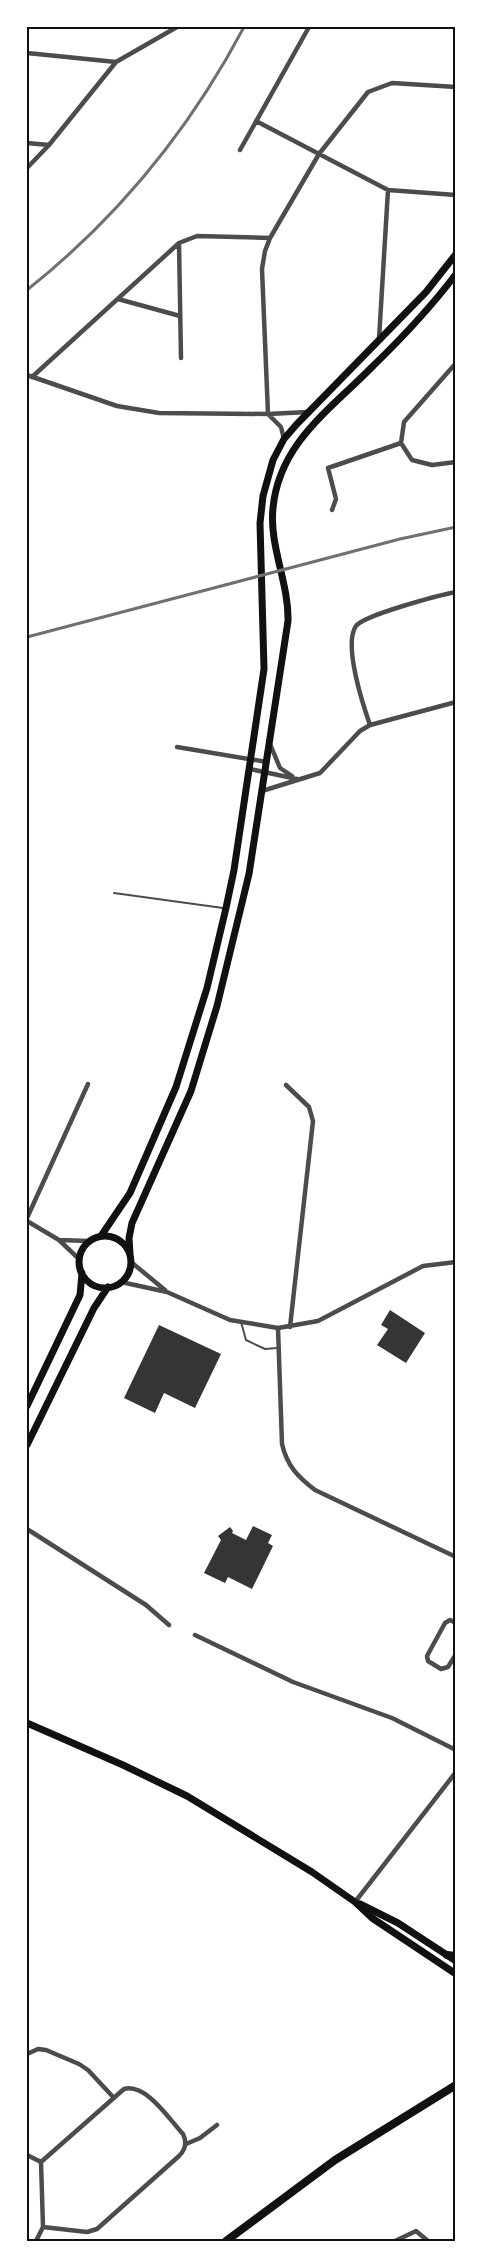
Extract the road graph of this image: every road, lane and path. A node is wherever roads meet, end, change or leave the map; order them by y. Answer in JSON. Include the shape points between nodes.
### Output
{"nodes":[{"id":1,"x":177,"y":27,"type":"edge"},
{"id":2,"x":309,"y":27,"type":"edge"},
{"id":3,"x":27,"y":53,"type":"edge"},
{"id":4,"x":116,"y":62,"type":"junction"},
{"id":5,"x":456,"y":87,"type":"edge"},
{"id":6,"x":256,"y":121,"type":"junction"},
{"id":7,"x":27,"y":143,"type":"edge"},
{"id":8,"x":49,"y":145,"type":"junction"},
{"id":9,"x":240,"y":150,"type":"dead end"},
{"id":10,"x":319,"y":154,"type":"junction"},
{"id":11,"x":27,"y":168,"type":"edge"},
{"id":12,"x":388,"y":190,"type":"junction"},
{"id":13,"x":456,"y":195,"type":"edge"},
{"id":14,"x":270,"y":238,"type":"junction"},
{"id":15,"x":179,"y":243,"type":"junction"},
{"id":16,"x":456,"y":254,"type":"edge"},
{"id":17,"x":456,"y":274,"type":"edge"},
{"id":18,"x":118,"y":299,"type":"junction"},
{"id":19,"x":180,"y":316,"type":"junction"},
{"id":20,"x":379,"y":339,"type":"junction"},
{"id":21,"x":181,"y":358,"type":"dead end"},
{"id":22,"x":456,"y":363,"type":"edge"},
{"id":23,"x":29,"y":376,"type":"edge"},
{"id":24,"x":309,"y":412,"type":"junction"},
{"id":25,"x":268,"y":414,"type":"junction"},
{"id":26,"x":284,"y":439,"type":"junction"},
{"id":27,"x":401,"y":443,"type":"junction"},
{"id":28,"x":456,"y":462,"type":"edge"},
{"id":29,"x":332,"y":510,"type":"dead end"},
{"id":30,"x":456,"y":592,"type":"edge"},
{"id":31,"x":456,"y":702,"type":"edge"},
{"id":32,"x":370,"y":725,"type":"junction"},
{"id":33,"x":269,"y":743,"type":"junction"},
{"id":34,"x":177,"y":747,"type":"dead end"},
{"id":35,"x":251,"y":759,"type":"junction"},
{"id":36,"x":267,"y":762,"type":"junction"},
{"id":37,"x":250,"y":769,"type":"junction"},
{"id":38,"x":265,"y":772,"type":"junction"},
{"id":39,"x":300,"y":779,"type":"junction"},
{"id":40,"x":262,"y":791,"type":"junction"},
{"id":41,"x":114,"y":892,"type":"dead end"},
{"id":42,"x":226,"y":908,"type":"junction"},
{"id":43,"x":88,"y":1084,"type":"dead end"},
{"id":44,"x":286,"y":1085,"type":"dead end"},
{"id":45,"x":27,"y":1220,"type":"edge"},
{"id":46,"x":101,"y":1236,"type":"junction"},
{"id":47,"x":60,"y":1240,"type":"junction"},
{"id":48,"x":89,"y":1241,"type":"junction"},
{"id":49,"x":130,"y":1258,"type":"junction"},
{"id":50,"x":79,"y":1259,"type":"junction"},
{"id":51,"x":456,"y":1262,"type":"edge"},
{"id":52,"x":82,"y":1274,"type":"junction"},
{"id":53,"x":121,"y":1282,"type":"junction"},
{"id":54,"x":108,"y":1287,"type":"junction"},
{"id":55,"x":167,"y":1292,"type":"junction"},
{"id":56,"x":241,"y":1322,"type":"junction"},
{"id":57,"x":290,"y":1327,"type":"junction"},
{"id":58,"x":278,"y":1328,"type":"junction"},
{"id":59,"x":279,"y":1347,"type":"junction"},
{"id":60,"x":27,"y":1406,"type":"edge"},
{"id":61,"x":27,"y":1445,"type":"edge"},
{"id":62,"x":27,"y":1529,"type":"edge"},
{"id":63,"x":456,"y":1557,"type":"edge"},
{"id":64,"x":456,"y":1623,"type":"edge"},
{"id":65,"x":169,"y":1625,"type":"dead end"},
{"id":66,"x":195,"y":1635,"type":"dead end"},
{"id":67,"x":456,"y":1654,"type":"edge"},
{"id":68,"x":27,"y":1723,"type":"edge"},
{"id":69,"x":456,"y":1750,"type":"edge"},
{"id":70,"x":456,"y":1772,"type":"edge"},
{"id":71,"x":355,"y":1902,"type":"junction"},
{"id":72,"x":447,"y":1955,"type":"junction"},
{"id":73,"x":456,"y":1956,"type":"edge"},
{"id":74,"x":456,"y":1961,"type":"edge"},
{"id":75,"x":456,"y":1974,"type":"edge"},
{"id":76,"x":27,"y":2054,"type":"edge"},
{"id":77,"x":456,"y":2085,"type":"edge"},
{"id":78,"x":114,"y":2098,"type":"junction"},
{"id":79,"x":217,"y":2125,"type":"dead end"},
{"id":80,"x":186,"y":2144,"type":"junction"},
{"id":81,"x":27,"y":2155,"type":"edge"},
{"id":82,"x":41,"y":2162,"type":"junction"},
{"id":83,"x":43,"y":2227,"type":"junction"},
{"id":84,"x":36,"y":2241,"type":"edge"},
{"id":85,"x":226,"y":2241,"type":"edge"},
{"id":86,"x":395,"y":2241,"type":"edge"},
{"id":87,"x":428,"y":2241,"type":"edge"}],
"edges":[{"from":1,"to":4,"type":"street"},
{"from":2,"to":6,"type":"street"},
{"from":3,"to":4,"type":"street"},
{"from":4,"to":8,"type":"street"},
{"from":5,"to":10,"type":"street","via":[[393,83],[368,92]]},
{"from":6,"to":9,"type":"street"},
{"from":6,"to":10,"type":"street"},
{"from":7,"to":8,"type":"street"},
{"from":8,"to":11,"type":"street"},
{"from":10,"to":12,"type":"street"},
{"from":10,"to":14,"type":"street"},
{"from":12,"to":13,"type":"street"},
{"from":12,"to":20,"type":"street"},
{"from":14,"to":15,"type":"street","via":[[197,236]]},
{"from":14,"to":25,"type":"street","via":[[262,269]]},
{"from":15,"to":18,"type":"street"},
{"from":15,"to":19,"type":"street"},
{"from":16,"to":20,"type":"main road","via":[[426,292]]},
{"from":17,"to":33,"type":"main road","via":[[437,299],[306,431],[280,476],[273,527],[287,594],[288,621]]},
{"from":18,"to":19,"type":"street"},
{"from":18,"to":23,"type":"street"},
{"from":19,"to":21,"type":"street"},
{"from":20,"to":24,"type":"main road"},
{"from":22,"to":27,"type":"street","via":[[404,422]]},
{"from":23,"to":25,"type":"street","via":[[117,406],[159,413]]},
{"from":24,"to":25,"type":"street"},
{"from":24,"to":26,"type":"main road"},
{"from":25,"to":26,"type":"street","via":[[281,427]]},
{"from":26,"to":35,"type":"main road","via":[[268,472],[261,506],[264,657]]},
{"from":27,"to":28,"type":"street","via":[[412,460],[432,465]]},
{"from":27,"to":29,"type":"street","via":[[327,468],[336,499]]},
{"from":30,"to":32,"type":"street","via":[[364,620],[356,627],[352,640],[356,681]]},
{"from":31,"to":32,"type":"street"},
{"from":32,"to":39,"type":"street","via":[[320,772]]},
{"from":33,"to":36,"type":"main road"},
{"from":33,"to":39,"type":"street","via":[[280,768]]},
{"from":34,"to":35,"type":"street"},
{"from":35,"to":36,"type":"street"},
{"from":35,"to":37,"type":"main road"},
{"from":36,"to":38,"type":"main road"},
{"from":37,"to":38,"type":"street"},
{"from":37,"to":42,"type":"main road"},
{"from":38,"to":39,"type":"street"},
{"from":38,"to":40,"type":"main road"},
{"from":39,"to":40,"type":"street"},
{"from":40,"to":49,"type":"main road","via":[[249,874],[217,1006],[190,1091],[132,1222]]},
{"from":41,"to":42,"type":"lane"},
{"from":42,"to":46,"type":"main road","via":[[207,988],[176,1087],[130,1193]]},
{"from":43,"to":45,"type":"street"},
{"from":44,"to":57,"type":"street","via":[[309,1107],[313,1121]]},
{"from":45,"to":47,"type":"street"},
{"from":46,"to":48,"type":"main road"},
{"from":46,"to":49,"type":"main road","via":[[116,1238]]},
{"from":47,"to":48,"type":"street"},
{"from":47,"to":50,"type":"street"},
{"from":48,"to":50,"type":"main road"},
{"from":49,"to":53,"type":"main road","via":[[129,1270]]},
{"from":49,"to":55,"type":"street"},
{"from":50,"to":52,"type":"main road"},
{"from":51,"to":57,"type":"street","via":[[423,1266],[318,1321]]},
{"from":52,"to":54,"type":"main road","via":[[93,1285]]},
{"from":52,"to":60,"type":"main road","via":[[80,1295]]},
{"from":53,"to":54,"type":"main road"},
{"from":53,"to":55,"type":"street"},
{"from":54,"to":61,"type":"main road"},
{"from":55,"to":56,"type":"street"},
{"from":56,"to":58,"type":"street"},
{"from":56,"to":59,"type":"lane","via":[[246,1340],[265,1349]]},
{"from":57,"to":58,"type":"street"},
{"from":58,"to":59,"type":"street"},
{"from":59,"to":63,"type":"street","via":[[282,1444],[285,1458],[296,1475],[315,1490]]},
{"from":62,"to":65,"type":"street","via":[[146,1605]]},
{"from":64,"to":67,"type":"street","via":[[445,1623],[427,1656],[441,1669],[448,1667]]},
{"from":66,"to":69,"type":"street","via":[[293,1682],[392,1718]]},
{"from":68,"to":71,"type":"main road","via":[[187,1796]]},
{"from":70,"to":71,"type":"street"},
{"from":71,"to":72,"type":"main road","via":[[388,1917]]},
{"from":71,"to":75,"type":"main road","via":[[372,1918]]},
{"from":72,"to":73,"type":"main road"},
{"from":72,"to":74,"type":"main road"},
{"from":76,"to":78,"type":"street","via":[[46,2050],[79,2064]]},
{"from":77,"to":85,"type":"main road","via":[[335,2160]]},
{"from":78,"to":80,"type":"street","via":[[128,2087],[144,2092],[183,2134]]},
{"from":78,"to":82,"type":"street"},
{"from":79,"to":80,"type":"street"},
{"from":80,"to":83,"type":"street","via":[[179,2156],[97,2229],[87,2232]]},
{"from":81,"to":82,"type":"street"},
{"from":82,"to":83,"type":"street"},
{"from":83,"to":84,"type":"street"},
{"from":86,"to":87,"type":"street","via":[[416,2231]]}]}
